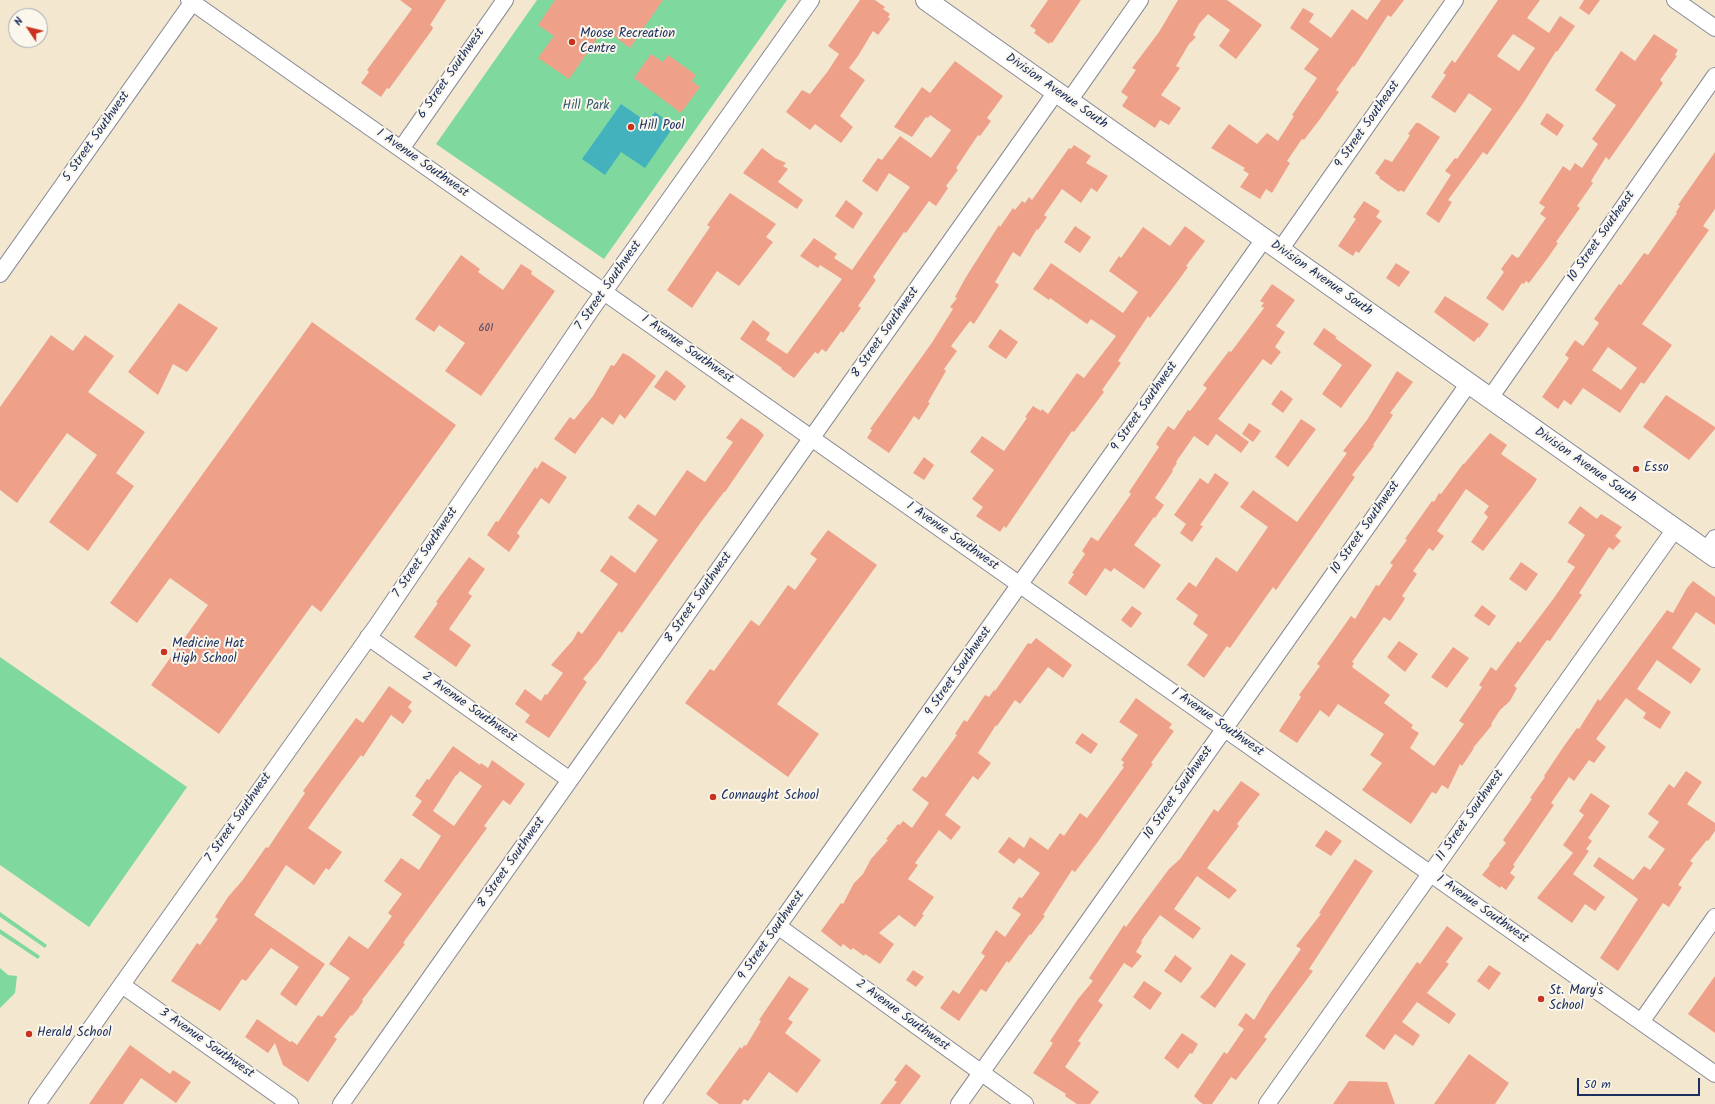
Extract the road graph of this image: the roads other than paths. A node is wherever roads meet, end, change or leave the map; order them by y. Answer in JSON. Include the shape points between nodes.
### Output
{"nodes":[{"id":1,"x":504,"y":0,"type":"edge"},
{"id":2,"x":811,"y":0,"type":"edge"},
{"id":3,"x":926,"y":0,"type":"edge"},
{"id":4,"x":1140,"y":0,"type":"edge"},
{"id":5,"x":1455,"y":0,"type":"edge"},
{"id":6,"x":1675,"y":0,"type":"edge"},
{"id":7,"x":192,"y":1,"type":"edge"},
{"id":8,"x":1715,"y":28,"type":"edge"},
{"id":9,"x":1715,"y":76,"type":"edge"},
{"id":10,"x":1063,"y":96,"type":"junction"},
{"id":11,"x":400,"y":149,"type":"junction"},
{"id":12,"x":1264,"y":239,"type":"junction"},
{"id":13,"x":1280,"y":250,"type":"junction"},
{"id":14,"x":0,"y":274,"type":"edge"},
{"id":15,"x":604,"y":292,"type":"junction"},
{"id":16,"x":1469,"y":383,"type":"junction"},
{"id":17,"x":1490,"y":398,"type":"junction"},
{"id":18,"x":812,"y":438,"type":"junction"},
{"id":19,"x":1674,"y":529,"type":"junction"},
{"id":20,"x":1712,"y":549,"type":"edge"},
{"id":21,"x":1020,"y":584,"type":"junction"},
{"id":22,"x":368,"y":637,"type":"junction"},
{"id":23,"x":1225,"y":729,"type":"junction"},
{"id":24,"x":570,"y":780,"type":"junction"},
{"id":25,"x":1430,"y":873,"type":"junction"},
{"id":26,"x":1715,"y":916,"type":"edge"},
{"id":27,"x":778,"y":927,"type":"junction"},
{"id":28,"x":122,"y":985,"type":"junction"},
{"id":29,"x":1641,"y":1022,"type":"junction"},
{"id":30,"x":981,"y":1072,"type":"junction"},
{"id":31,"x":1715,"y":1074,"type":"edge"},
{"id":32,"x":37,"y":1104,"type":"edge"},
{"id":33,"x":290,"y":1104,"type":"edge"},
{"id":34,"x":341,"y":1104,"type":"edge"},
{"id":35,"x":652,"y":1104,"type":"edge"},
{"id":36,"x":959,"y":1104,"type":"edge"},
{"id":37,"x":1025,"y":1104,"type":"edge"},
{"id":38,"x":1267,"y":1104,"type":"edge"}],
"edges":[{"from":1,"to":11,"type":"street","name":"6 Street Southwest"},
{"from":2,"to":15,"type":"street","name":"7 Street Southwest"},
{"from":3,"to":10,"type":"street","name":"Division Avenue South"},
{"from":4,"to":10,"type":"street","name":"8 Street Southwest"},
{"from":5,"to":13,"type":"street","name":"9 Street Southeast"},
{"from":6,"to":8,"type":"street"},
{"from":7,"to":11,"type":"street","name":"1 Avenue Southwest"},
{"from":7,"to":14,"type":"street","name":"5 Street Southwest"},
{"from":9,"to":17,"type":"street","name":"10 Street Southeast"},
{"from":10,"to":12,"type":"street","name":"Division Avenue South"},
{"from":10,"to":18,"type":"street","name":"8 Street Southwest"},
{"from":11,"to":15,"type":"street","name":"1 Avenue Southwest"},
{"from":12,"to":13,"type":"street","name":"Division Avenue South"},
{"from":12,"to":21,"type":"street","name":"9 Street Southwest"},
{"from":13,"to":16,"type":"street","name":"Division Avenue South"},
{"from":15,"to":18,"type":"street","name":"1 Avenue Southwest"},
{"from":15,"to":22,"type":"street","name":"7 Street Southwest"},
{"from":16,"to":17,"type":"street","name":"Division Avenue South"},
{"from":16,"to":23,"type":"street","name":"10 Street Southwest"},
{"from":17,"to":19,"type":"street","name":"Division Avenue South"},
{"from":18,"to":21,"type":"street","name":"1 Avenue Southwest"},
{"from":18,"to":24,"type":"street","name":"8 Street Southwest"},
{"from":19,"to":20,"type":"street","name":"Division Avenue South"},
{"from":19,"to":25,"type":"street","name":"11 Street Southwest"},
{"from":21,"to":23,"type":"street","name":"1 Avenue Southwest"},
{"from":21,"to":27,"type":"street","name":"9 Street Southwest"},
{"from":22,"to":24,"type":"street","name":"2 Avenue Southwest"},
{"from":22,"to":28,"type":"street","name":"7 Street Southwest"},
{"from":23,"to":25,"type":"street","name":"1 Avenue Southwest"},
{"from":23,"to":30,"type":"street","name":"10 Street Southwest"},
{"from":24,"to":34,"type":"street","name":"8 Street Southwest"},
{"from":25,"to":29,"type":"street","name":"1 Avenue Southwest"},
{"from":25,"to":38,"type":"street","name":"11 Street Southwest"},
{"from":26,"to":29,"type":"street"},
{"from":27,"to":30,"type":"street","name":"2 Avenue Southwest"},
{"from":27,"to":35,"type":"street","name":"9 Street Southwest"},
{"from":28,"to":32,"type":"street","name":"7 Street Southwest"},
{"from":28,"to":33,"type":"street","name":"3 Avenue Southwest"},
{"from":29,"to":31,"type":"street","name":"1 Avenue Southwest"},
{"from":30,"to":36,"type":"street","name":"10 Street Southwest"},
{"from":30,"to":37,"type":"street","name":"2 Avenue Southwest"}]}
